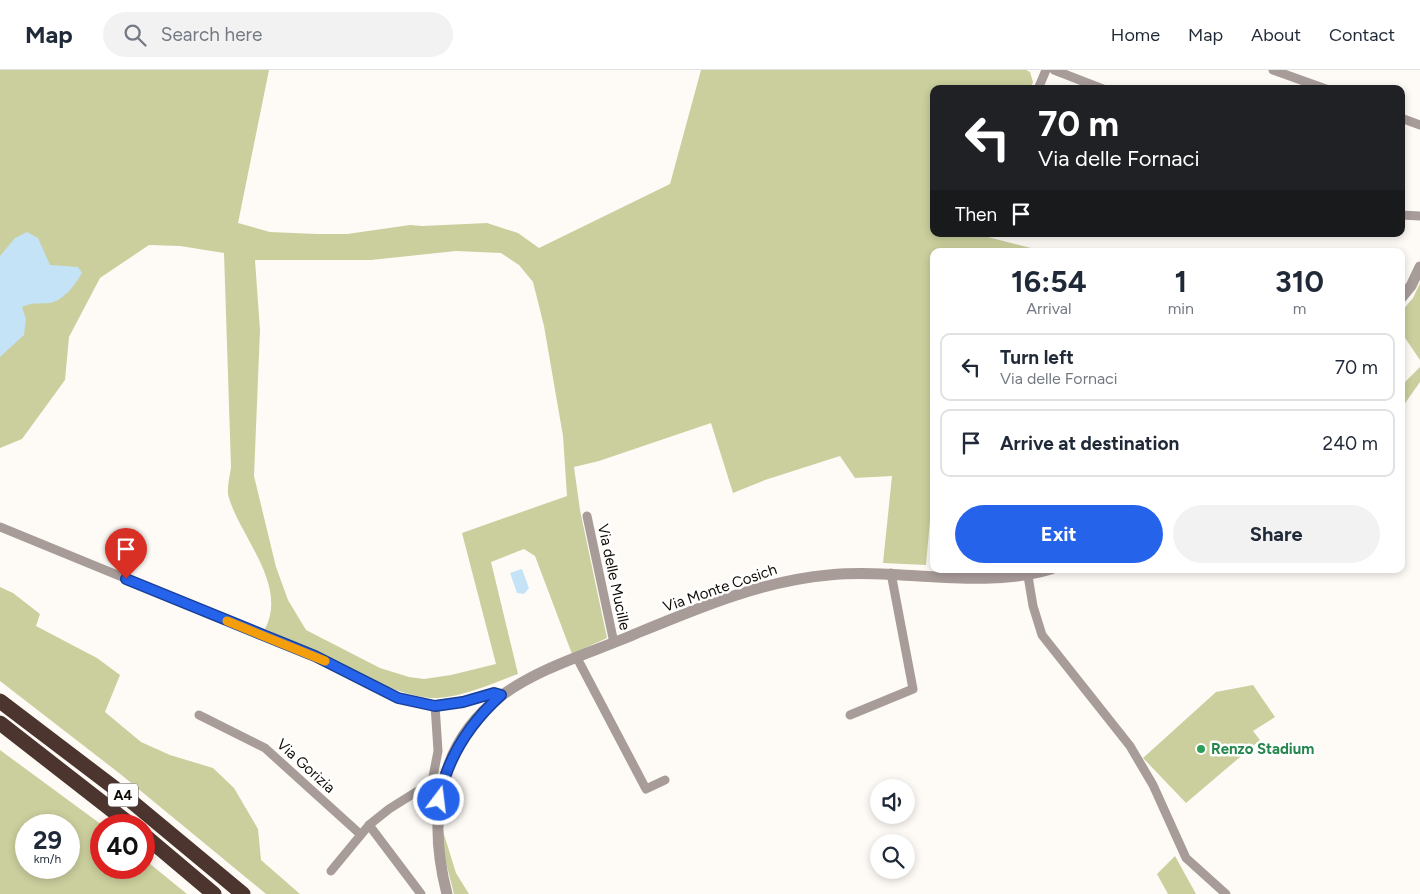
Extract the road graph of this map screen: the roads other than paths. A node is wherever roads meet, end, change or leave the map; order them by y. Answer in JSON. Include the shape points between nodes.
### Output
{"nodes":[{"id":1,"x":1046,"y":70,"type":"edge"},
{"id":2,"x":1054,"y":70,"type":"edge"},
{"id":3,"x":1273,"y":70,"type":"edge"},
{"id":4,"x":1040,"y":85,"type":"edge"},
{"id":5,"x":1092,"y":85,"type":"edge"},
{"id":6,"x":1315,"y":85,"type":"edge"},
{"id":7,"x":1405,"y":119,"type":"edge"},
{"id":8,"x":1420,"y":125,"type":"edge"},
{"id":9,"x":1405,"y":215,"type":"edge"},
{"id":10,"x":1420,"y":216,"type":"edge"},
{"id":11,"x":1420,"y":267,"type":"edge"},
{"id":12,"x":1405,"y":293,"type":"edge"},
{"id":13,"x":587,"y":516,"type":"dead end"},
{"id":14,"x":0,"y":527,"type":"edge"},
{"id":15,"x":891,"y":573,"type":"junction"},
{"id":16,"x":959,"y":573,"type":"edge"},
{"id":17,"x":1038,"y":573,"type":"edge"},
{"id":18,"x":1028,"y":576,"type":"junction"},
{"id":19,"x":614,"y":643,"type":"junction"},
{"id":20,"x":577,"y":658,"type":"junction"},
{"id":21,"x":501,"y":695,"type":"junction"},
{"id":22,"x":0,"y":701,"type":"edge"},
{"id":23,"x":435,"y":706,"type":"junction"},
{"id":24,"x":850,"y":715,"type":"dead end"},
{"id":25,"x":199,"y":716,"type":"dead end"},
{"id":26,"x":0,"y":723,"type":"edge"},
{"id":27,"x":665,"y":780,"type":"dead end"},
{"id":28,"x":117,"y":814,"type":"edge"},
{"id":29,"x":369,"y":825,"type":"junction"},
{"id":30,"x":360,"y":834,"type":"junction"},
{"id":31,"x":155,"y":844,"type":"edge"},
{"id":32,"x":331,"y":871,"type":"dead end"},
{"id":33,"x":214,"y":894,"type":"edge"},
{"id":34,"x":243,"y":894,"type":"edge"},
{"id":35,"x":421,"y":894,"type":"edge"},
{"id":36,"x":447,"y":894,"type":"edge"},
{"id":37,"x":1226,"y":894,"type":"edge"}],
"edges":[{"from":1,"to":4,"type":"street"},
{"from":2,"to":5,"type":"street"},
{"from":3,"to":6,"type":"street"},
{"from":7,"to":8,"type":"street"},
{"from":9,"to":10,"type":"street"},
{"from":11,"to":12,"type":"street"},
{"from":13,"to":19,"type":"street","name":"Via delle Mucille"},
{"from":14,"to":23,"type":"street","via":[[315,656],[398,698]]},
{"from":15,"to":16,"type":"street","name":"Via Monte Cosich"},
{"from":15,"to":19,"type":"street","name":"Via Monte Cosich","via":[[830,574],[780,581],[697,608]]},
{"from":15,"to":24,"type":"street","via":[[913,688]]},
{"from":16,"to":18,"type":"street","name":"Via Monte Cosich"},
{"from":17,"to":18,"type":"street","name":"Via Monte Cosich"},
{"from":18,"to":37,"type":"street","via":[[1042,635],[1130,746],[1153,785],[1186,858]]},
{"from":19,"to":20,"type":"street","name":"Via Monte Cosich"},
{"from":20,"to":21,"type":"street","name":"Via Monte Cosich","via":[[528,679]]},
{"from":20,"to":27,"type":"street","via":[[646,789]]},
{"from":21,"to":23,"type":"street","via":[[494,693]]},
{"from":21,"to":36,"type":"street","name":"Via Monte Cosich","via":[[479,715],[462,740],[441,788],[437,838]]},
{"from":22,"to":34,"type":"highway","number":"A4","via":[[125,796]]},
{"from":23,"to":29,"type":"street","via":[[438,751],[432,782]]},
{"from":25,"to":30,"type":"street","name":"Via Gorizia","via":[[265,748]]},
{"from":26,"to":28,"type":"highway","number":"A4"},
{"from":29,"to":30,"type":"street"},
{"from":29,"to":35,"type":"street"},
{"from":30,"to":32,"type":"street"},
{"from":31,"to":33,"type":"highway"}]}
